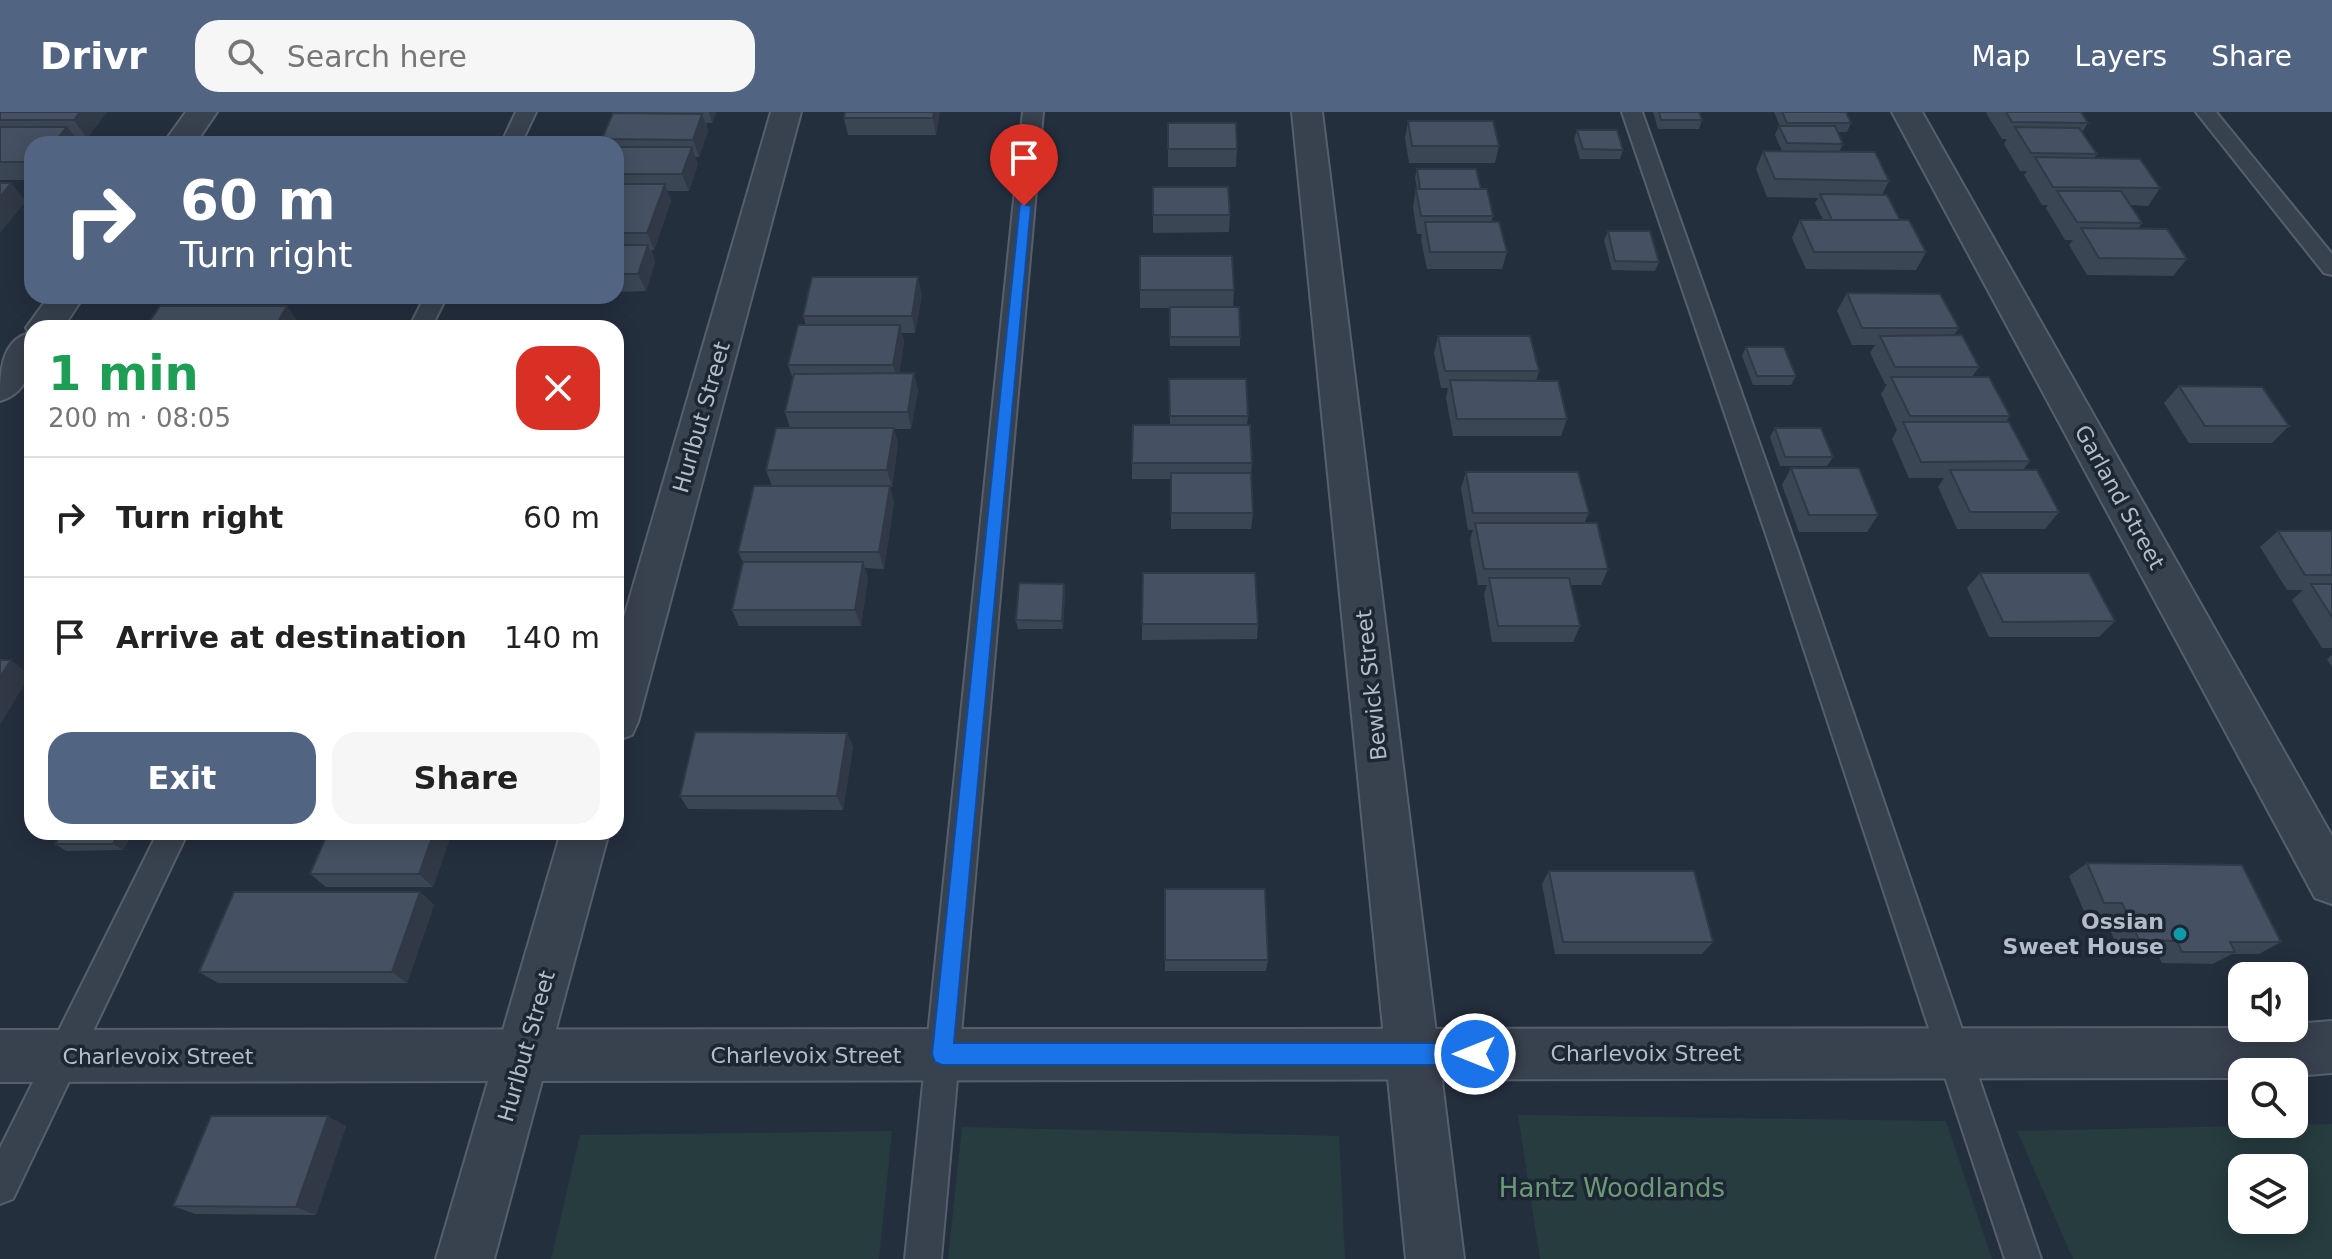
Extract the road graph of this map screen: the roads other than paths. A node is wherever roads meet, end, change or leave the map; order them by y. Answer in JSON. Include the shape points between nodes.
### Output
{"nodes":[{"id":1,"x":202,"y":112,"type":"edge"},
{"id":2,"x":526,"y":112,"type":"edge"},
{"id":3,"x":786,"y":112,"type":"edge"},
{"id":4,"x":1033,"y":112,"type":"edge"},
{"id":5,"x":1307,"y":112,"type":"edge"},
{"id":6,"x":1632,"y":112,"type":"edge"},
{"id":7,"x":1907,"y":112,"type":"edge"},
{"id":8,"x":2206,"y":112,"type":"edge"},
{"id":9,"x":185,"y":136,"type":"edge"},
{"id":10,"x":515,"y":136,"type":"edge"},
{"id":11,"x":2332,"y":268,"type":"edge"},
{"id":12,"x":24,"y":355,"type":"edge"},
{"id":13,"x":0,"y":388,"type":"edge"},
{"id":14,"x":624,"y":693,"type":"edge"},
{"id":15,"x":169,"y":840,"type":"edge"},
{"id":16,"x":583,"y":840,"type":"edge"},
{"id":17,"x":2332,"y":882,"type":"edge"},
{"id":18,"x":2332,"y":1047,"type":"edge"},
{"id":19,"x":1951,"y":1053,"type":"junction"},
{"id":20,"x":942,"y":1054,"type":"junction"},
{"id":21,"x":1412,"y":1054,"type":"junction"},
{"id":22,"x":523,"y":1055,"type":"junction"},
{"id":23,"x":0,"y":1056,"type":"edge"},
{"id":24,"x":63,"y":1056,"type":"junction"},
{"id":25,"x":0,"y":1186,"type":"edge"},
{"id":26,"x":465,"y":1259,"type":"edge"},
{"id":27,"x":923,"y":1259,"type":"edge"},
{"id":28,"x":1435,"y":1259,"type":"edge"},
{"id":29,"x":2023,"y":1259,"type":"edge"}],
"edges":[{"from":1,"to":9,"type":"street"},
{"from":2,"to":10,"type":"lane"},
{"from":3,"to":14,"type":"street","name":"Hurlbut Street"},
{"from":4,"to":20,"type":"lane"},
{"from":5,"to":21,"type":"street","name":"Bewick Street"},
{"from":6,"to":19,"type":"lane"},
{"from":7,"to":17,"type":"street","name":"Garland Street"},
{"from":8,"to":11,"type":"lane"},
{"from":12,"to":13,"type":"street"},
{"from":15,"to":24,"type":"lane"},
{"from":16,"to":22,"type":"street","name":"Hurlbut Street"},
{"from":18,"to":19,"type":"street","name":"Charlevoix Street","via":[[2269,1052]]},
{"from":19,"to":21,"type":"street","name":"Charlevoix Street"},
{"from":19,"to":29,"type":"lane"},
{"from":20,"to":21,"type":"street","name":"Charlevoix Street"},
{"from":20,"to":22,"type":"street","name":"Charlevoix Street"},
{"from":20,"to":27,"type":"lane"},
{"from":21,"to":28,"type":"street","name":"Bewick Street"},
{"from":22,"to":24,"type":"street","name":"Charlevoix Street"},
{"from":22,"to":26,"type":"street","name":"Hurlbut Street"},
{"from":23,"to":24,"type":"street","name":"Charlevoix Street"},
{"from":24,"to":25,"type":"lane"}]}
